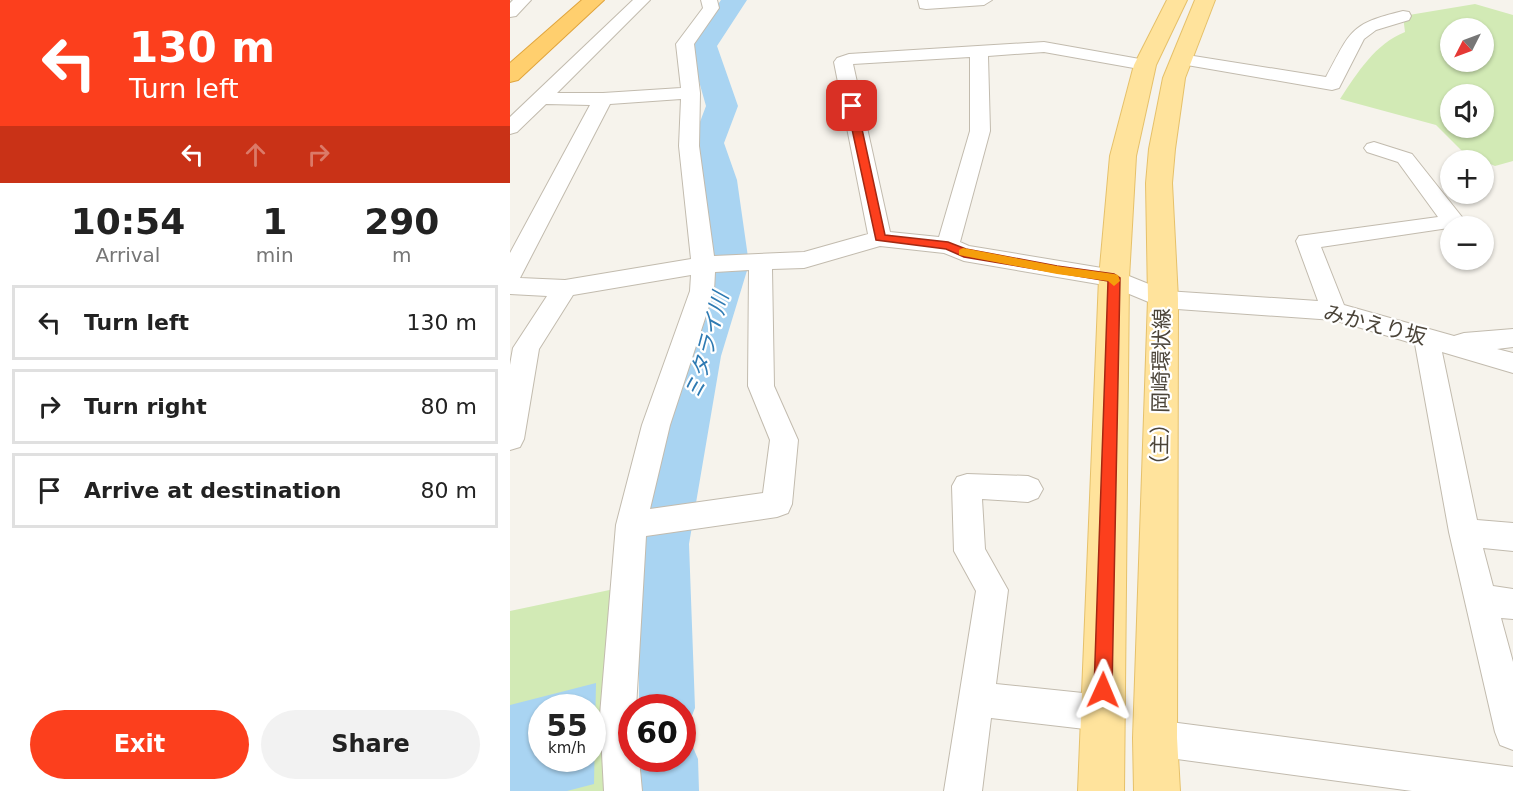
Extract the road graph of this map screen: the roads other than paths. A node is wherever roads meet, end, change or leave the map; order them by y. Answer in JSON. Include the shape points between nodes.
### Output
{"nodes":[{"id":1,"x":524,"y":0,"type":"edge"},
{"id":2,"x":567,"y":0,"type":"edge"},
{"id":3,"x":594,"y":0,"type":"edge"},
{"id":4,"x":642,"y":0,"type":"edge"},
{"id":5,"x":709,"y":0,"type":"edge"},
{"id":6,"x":926,"y":0,"type":"edge"},
{"id":7,"x":984,"y":0,"type":"edge"},
{"id":8,"x":1177,"y":0,"type":"edge"},
{"id":9,"x":1205,"y":0,"type":"edge"},
{"id":10,"x":510,"y":12,"type":"edge"},
{"id":11,"x":1403,"y":16,"type":"dead end"},
{"id":12,"x":526,"y":34,"type":"dead end"},
{"id":13,"x":979,"y":51,"type":"junction"},
{"id":14,"x":1181,"y":59,"type":"junction"},
{"id":15,"x":1145,"y":65,"type":"junction"},
{"id":16,"x":510,"y":75,"type":"edge"},
{"id":17,"x":691,"y":93,"type":"junction"},
{"id":18,"x":542,"y":98,"type":"junction"},
{"id":19,"x":603,"y":99,"type":"junction"},
{"id":20,"x":510,"y":128,"type":"edge"},
{"id":21,"x":1374,"y":148,"type":"dead end"},
{"id":22,"x":880,"y":238,"type":"junction"},
{"id":23,"x":948,"y":246,"type":"junction"},
{"id":24,"x":753,"y":262,"type":"junction"},
{"id":25,"x":708,"y":265,"type":"junction"},
{"id":26,"x":510,"y":275,"type":"edge"},
{"id":27,"x":1114,"y":278,"type":"junction"},
{"id":28,"x":510,"y":286,"type":"edge"},
{"id":29,"x":565,"y":288,"type":"junction"},
{"id":30,"x":1163,"y":299,"type":"junction"},
{"id":31,"x":1334,"y":311,"type":"junction"},
{"id":32,"x":1513,"y":338,"type":"edge"},
{"id":33,"x":1437,"y":340,"type":"junction"},
{"id":34,"x":1513,"y":363,"type":"edge"},
{"id":35,"x":510,"y":439,"type":"edge"},
{"id":36,"x":1028,"y":489,"type":"dead end"},
{"id":37,"x":631,"y":525,"type":"junction"},
{"id":38,"x":1464,"y":532,"type":"junction"},
{"id":39,"x":1513,"y":537,"type":"edge"},
{"id":40,"x":1481,"y":600,"type":"junction"},
{"id":41,"x":1513,"y":604,"type":"edge"},
{"id":42,"x":976,"y":699,"type":"junction"},
{"id":43,"x":1102,"y":713,"type":"junction"},
{"id":44,"x":1513,"y":732,"type":"edge"},
{"id":45,"x":1155,"y":738,"type":"junction"},
{"id":46,"x":1513,"y":786,"type":"edge"},
{"id":47,"x":623,"y":791,"type":"edge"},
{"id":48,"x":963,"y":791,"type":"edge"},
{"id":49,"x":1101,"y":791,"type":"edge"},
{"id":50,"x":1157,"y":791,"type":"edge"}],
"edges":[{"from":1,"to":10,"type":"street"},
{"from":2,"to":12,"type":"highway"},
{"from":3,"to":16,"type":"highway"},
{"from":4,"to":18,"type":"street"},
{"from":5,"to":17,"type":"street","via":[[711,8],[685,44]]},
{"from":6,"to":7,"type":"street","via":[[926,4]]},
{"from":8,"to":15,"type":"main road"},
{"from":9,"to":14,"type":"main road","name":"（主）岡崎環状線"},
{"from":11,"to":14,"type":"street","via":[[1370,26],[1357,36],[1332,84]]},
{"from":13,"to":15,"type":"street","via":[[1044,47]]},
{"from":13,"to":22,"type":"street","via":[[849,58],[843,62]]},
{"from":13,"to":23,"type":"street","via":[[980,131]]},
{"from":14,"to":30,"type":"main road","name":"（主）岡崎環状線","via":[[1174,78],[1159,183]]},
{"from":15,"to":27,"type":"main road","via":[[1123,156]]},
{"from":17,"to":19,"type":"street"},
{"from":17,"to":25,"type":"street","via":[[689,146]]},
{"from":18,"to":19,"type":"street"},
{"from":18,"to":20,"type":"street"},
{"from":19,"to":26,"type":"street"},
{"from":21,"to":31,"type":"street","via":[[1405,158],[1454,222],[1307,241]]},
{"from":22,"to":23,"type":"street","name":"みかえり坂"},
{"from":22,"to":24,"type":"street","via":[[804,260]]},
{"from":23,"to":27,"type":"street","name":"みかえり坂","via":[[964,253]]},
{"from":24,"to":25,"type":"street"},
{"from":24,"to":37,"type":"street","via":[[759,291],[761,386],[784,440],[777,504]]},
{"from":25,"to":29,"type":"street"},
{"from":25,"to":37,"type":"street","via":[[656,425]]},
{"from":27,"to":30,"type":"street","name":"みかえり坂"},
{"from":27,"to":43,"type":"main road"},
{"from":28,"to":29,"type":"street"},
{"from":29,"to":35,"type":"street","via":[[526,348]]},
{"from":30,"to":31,"type":"street","name":"みかえり坂"},
{"from":30,"to":45,"type":"main road","name":"（主）岡崎環状線"},
{"from":31,"to":33,"type":"street","name":"みかえり坂"},
{"from":32,"to":33,"type":"street"},
{"from":33,"to":34,"type":"street","name":"みかえり坂"},
{"from":33,"to":38,"type":"street"},
{"from":36,"to":42,"type":"street","via":[[968,486],[970,550],[992,590]]},
{"from":37,"to":47,"type":"street","via":[[618,715]]},
{"from":38,"to":39,"type":"street"},
{"from":38,"to":40,"type":"street"},
{"from":40,"to":41,"type":"street"},
{"from":40,"to":44,"type":"street"},
{"from":42,"to":43,"type":"street"},
{"from":42,"to":48,"type":"street"},
{"from":43,"to":49,"type":"main road"},
{"from":45,"to":46,"type":"street"},
{"from":45,"to":50,"type":"main road","name":"（主）岡崎環状線"}]}
